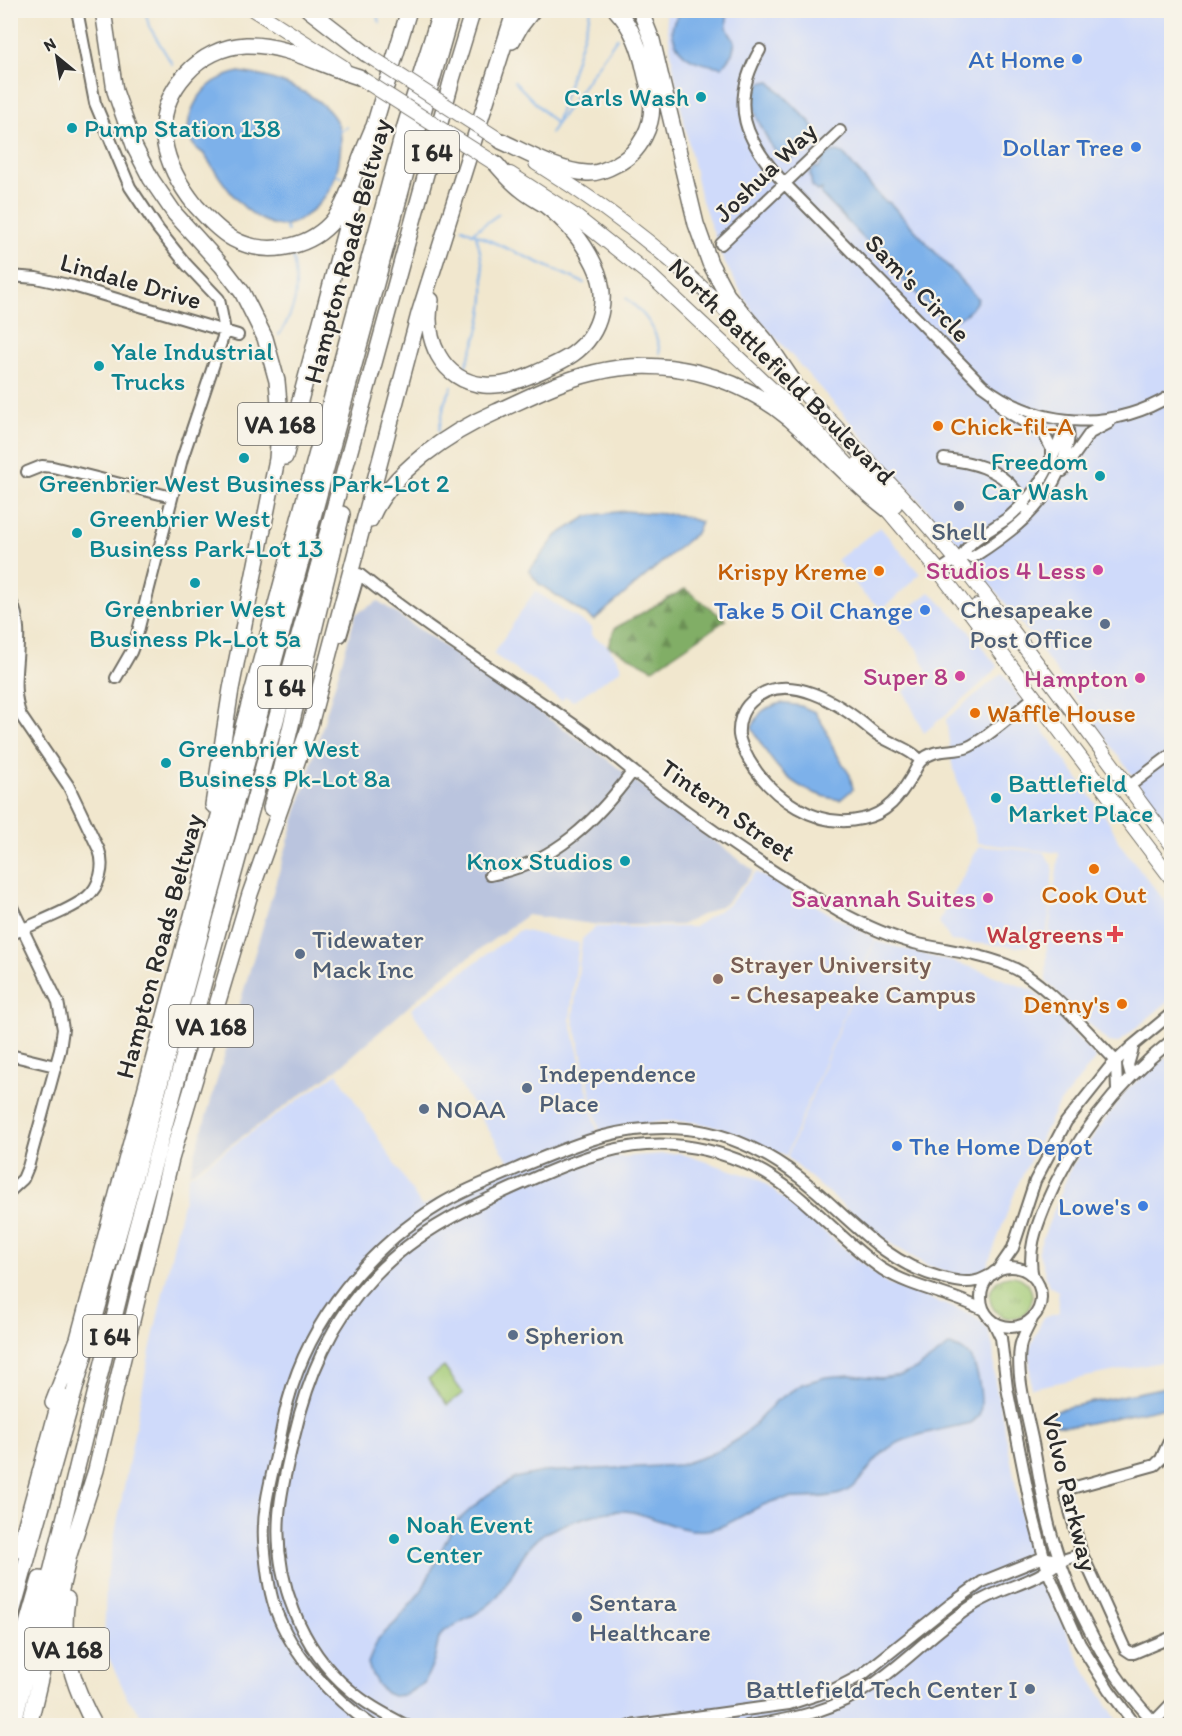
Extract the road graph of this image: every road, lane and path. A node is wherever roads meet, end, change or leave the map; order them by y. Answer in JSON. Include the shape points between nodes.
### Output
{"nodes":[{"id":1,"x":77,"y":10,"type":"edge"},
{"id":2,"x":103,"y":10,"type":"edge"},
{"id":3,"x":254,"y":10,"type":"edge"},
{"id":4,"x":298,"y":10,"type":"edge"},
{"id":5,"x":309,"y":10,"type":"edge"},
{"id":6,"x":409,"y":10,"type":"edge"},
{"id":7,"x":441,"y":10,"type":"edge"},
{"id":8,"x":452,"y":10,"type":"edge"},
{"id":9,"x":467,"y":10,"type":"edge"},
{"id":10,"x":473,"y":10,"type":"edge"},
{"id":11,"x":515,"y":10,"type":"edge"},
{"id":12,"x":533,"y":10,"type":"edge"},
{"id":13,"x":616,"y":10,"type":"edge"},
{"id":14,"x":640,"y":10,"type":"edge"},
{"id":15,"x":760,"y":50,"type":"dead end"},
{"id":16,"x":366,"y":54,"type":"junction"},
{"id":17,"x":494,"y":75,"type":"junction"},
{"id":18,"x":359,"y":77,"type":"junction"},
{"id":19,"x":373,"y":128,"type":"junction"},
{"id":20,"x":840,"y":131,"type":"dead end"},
{"id":21,"x":501,"y":141,"type":"junction"},
{"id":22,"x":496,"y":164,"type":"junction"},
{"id":23,"x":785,"y":184,"type":"junction"},
{"id":24,"x":442,"y":240,"type":"junction"},
{"id":25,"x":721,"y":244,"type":"dead end"},
{"id":26,"x":10,"y":276,"type":"edge"},
{"id":27,"x":393,"y":295,"type":"junction"},
{"id":28,"x":225,"y":331,"type":"junction"},
{"id":29,"x":238,"y":335,"type":"dead end"},
{"id":30,"x":793,"y":381,"type":"junction"},
{"id":31,"x":991,"y":392,"type":"junction"},
{"id":32,"x":1172,"y":395,"type":"edge"},
{"id":33,"x":1126,"y":416,"type":"junction"},
{"id":34,"x":1066,"y":420,"type":"junction"},
{"id":35,"x":812,"y":427,"type":"junction"},
{"id":36,"x":944,"y":459,"type":"dead end"},
{"id":37,"x":1051,"y":464,"type":"junction"},
{"id":38,"x":27,"y":472,"type":"dead end"},
{"id":39,"x":1053,"y":483,"type":"junction"},
{"id":40,"x":172,"y":497,"type":"junction"},
{"id":41,"x":1023,"y":504,"type":"junction"},
{"id":42,"x":887,"y":509,"type":"junction"},
{"id":43,"x":1029,"y":515,"type":"junction"},
{"id":44,"x":960,"y":557,"type":"junction"},
{"id":45,"x":257,"y":562,"type":"junction"},
{"id":46,"x":356,"y":570,"type":"junction"},
{"id":47,"x":939,"y":571,"type":"junction"},
{"id":48,"x":11,"y":601,"type":"edge"},
{"id":49,"x":1024,"y":647,"type":"junction"},
{"id":50,"x":116,"y":678,"type":"dead end"},
{"id":51,"x":1034,"y":698,"type":"junction"},
{"id":52,"x":322,"y":700,"type":"dead end"},
{"id":53,"x":1172,"y":754,"type":"edge"},
{"id":54,"x":921,"y":761,"type":"junction"},
{"id":55,"x":633,"y":771,"type":"junction"},
{"id":56,"x":1128,"y":787,"type":"junction"},
{"id":57,"x":1172,"y":845,"type":"edge"},
{"id":58,"x":490,"y":875,"type":"dead end"},
{"id":59,"x":202,"y":879,"type":"junction"},
{"id":60,"x":1172,"y":879,"type":"edge"},
{"id":61,"x":250,"y":894,"type":"junction"},
{"id":62,"x":10,"y":903,"type":"edge"},
{"id":63,"x":23,"y":929,"type":"junction"},
{"id":64,"x":10,"y":935,"type":"edge"},
{"id":65,"x":1172,"y":1013,"type":"edge"},
{"id":66,"x":1172,"y":1040,"type":"edge"},
{"id":67,"x":1136,"y":1042,"type":"junction"},
{"id":68,"x":10,"y":1055,"type":"edge"},
{"id":69,"x":1116,"y":1061,"type":"junction"},
{"id":70,"x":55,"y":1066,"type":"junction"},
{"id":71,"x":1131,"y":1076,"type":"junction"},
{"id":72,"x":1117,"y":1090,"type":"junction"},
{"id":73,"x":10,"y":1191,"type":"edge"},
{"id":74,"x":995,"y":1273,"type":"junction"},
{"id":75,"x":1033,"y":1276,"type":"junction"},
{"id":76,"x":984,"y":1310,"type":"junction"},
{"id":77,"x":1032,"y":1319,"type":"junction"},
{"id":78,"x":993,"y":1321,"type":"junction"},
{"id":79,"x":78,"y":1339,"type":"junction"},
{"id":80,"x":1172,"y":1434,"type":"edge"},
{"id":81,"x":10,"y":1541,"type":"edge"},
{"id":82,"x":1082,"y":1554,"type":"junction"},
{"id":83,"x":1044,"y":1557,"type":"junction"},
{"id":84,"x":1060,"y":1561,"type":"junction"},
{"id":85,"x":66,"y":1569,"type":"junction"},
{"id":86,"x":1048,"y":1572,"type":"junction"},
{"id":87,"x":10,"y":1581,"type":"edge"},
{"id":88,"x":10,"y":1620,"type":"edge"},
{"id":89,"x":1172,"y":1637,"type":"edge"},
{"id":90,"x":10,"y":1683,"type":"edge"},
{"id":91,"x":1172,"y":1703,"type":"edge"},
{"id":92,"x":1154,"y":1724,"type":"edge"},
{"id":93,"x":13,"y":1725,"type":"edge"},
{"id":94,"x":29,"y":1725,"type":"edge"},
{"id":95,"x":95,"y":1725,"type":"edge"},
{"id":96,"x":373,"y":1725,"type":"edge"},
{"id":97,"x":407,"y":1725,"type":"edge"},
{"id":98,"x":630,"y":1725,"type":"edge"},
{"id":99,"x":747,"y":1725,"type":"edge"},
{"id":100,"x":1136,"y":1725,"type":"edge"}],
"edges":[{"from":1,"to":28,"type":"street","via":[[95,103],[130,187],[158,229],[219,299]]},
{"from":2,"to":45,"type":"highway","number":"VA 168","via":[[115,91],[139,155],[175,214],[242,292],[259,323],[274,366],[279,443]]},
{"from":3,"to":18,"type":"main road","name":"North Battlefield Boulevard"},
{"from":4,"to":16,"type":"main road","name":"North Battlefield Boulevard"},
{"from":5,"to":16,"type":"highway"},
{"from":6,"to":19,"type":"highway"},
{"from":7,"to":59,"type":"highway","name":"Hampton Roads Beltway","number":"I 64","via":[[405,126]]},
{"from":8,"to":88,"type":"highway"},
{"from":9,"to":90,"type":"highway","via":[[376,328]]},
{"from":10,"to":27,"type":"highway","name":"Hampton Roads Beltway","number":"I 64"},
{"from":11,"to":17,"type":"highway"},
{"from":12,"to":17,"type":"highway","via":[[519,27]]},
{"from":13,"to":21,"type":"highway","via":[[637,42],[652,101],[646,132],[626,160],[588,173],[569,170]]},
{"from":14,"to":30,"type":"highway","via":[[652,40],[696,224],[710,263],[727,295]]},
{"from":15,"to":23,"type":"street","name":"Sam's Circle","via":[[745,86],[745,118],[756,150]]},
{"from":16,"to":21,"type":"main road","name":"North Battlefield Boulevard","bridge":true},
{"from":17,"to":24,"type":"highway"},
{"from":18,"to":19,"type":"highway","via":[[270,47],[235,46],[212,54],[192,67],[171,97],[164,128],[167,158],[186,193],[227,235],[254,247],[288,247],[312,238],[330,224],[347,197]]},
{"from":18,"to":22,"type":"main road","name":"North Battlefield Boulevard","bridge":true},
{"from":19,"to":45,"type":"highway"},
{"from":20,"to":23,"type":"street","name":"Joshua Way"},
{"from":21,"to":30,"type":"main road","name":"North Battlefield Boulevard","via":[[603,207],[681,269]]},
{"from":22,"to":24,"type":"highway","via":[[521,190],[569,227],[594,263],[602,299],[592,335],[561,362],[505,384],[482,385],[457,376],[440,359],[429,334],[429,310]]},
{"from":22,"to":35,"type":"main road","name":"North Battlefield Boulevard","via":[[567,210],[652,276]]},
{"from":23,"to":25,"type":"street","name":"Joshua Way"},
{"from":23,"to":31,"type":"street","name":"Sam's Circle"},
{"from":24,"to":46,"type":"highway","number":"VA 168","via":[[419,314]]},
{"from":26,"to":28,"type":"street","name":"Lindale Drive","via":[[73,286]]},
{"from":27,"to":61,"type":"highway"},
{"from":27,"to":93,"type":"highway","name":"Hampton Roads Beltway","number":"I 64","via":[[134,1237]]},
{"from":28,"to":29,"type":"street","name":"Lindale Drive"},
{"from":28,"to":40,"type":"street"},
{"from":30,"to":44,"type":"main road","name":"North Battlefield Boulevard"},
{"from":31,"to":34,"type":"street","name":"Sam's Circle","via":[[1017,408]]},
{"from":31,"to":37,"type":"street","via":[[1003,409],[1044,434],[1051,448]]},
{"from":32,"to":33,"type":"street","name":"Sam's Circle"},
{"from":33,"to":34,"type":"street","name":"Sam's Circle","via":[[1100,421]]},
{"from":33,"to":39,"type":"street","via":[[1091,433]]},
{"from":34,"to":37,"type":"street"},
{"from":34,"to":39,"type":"street","via":[[1070,434]]},
{"from":35,"to":42,"type":"main road","name":"North Battlefield Boulevard"},
{"from":35,"to":44,"type":"main road","via":[[839,444],[938,554],[951,561]]},
{"from":36,"to":41,"type":"street","via":[[964,461],[997,473],[1017,491]]},
{"from":37,"to":41,"type":"street"},
{"from":38,"to":40,"type":"street","via":[[42,466],[53,467]]},
{"from":39,"to":43,"type":"street"},
{"from":40,"to":50,"type":"street","via":[[136,639]]},
{"from":41,"to":43,"type":"street"},
{"from":41,"to":44,"type":"street","via":[[967,546]]},
{"from":42,"to":46,"type":"highway","via":[[863,491],[795,424],[750,393],[687,370],[619,368],[558,385],[472,423],[442,441],[411,467],[373,513]]},
{"from":42,"to":47,"type":"main road","name":"North Battlefield Boulevard"},
{"from":43,"to":44,"type":"street","via":[[974,557]]},
{"from":44,"to":47,"type":"street"},
{"from":44,"to":49,"type":"main road","name":"North Battlefield Boulevard"},
{"from":45,"to":59,"type":"highway","number":"VA 168","via":[[231,689]]},
{"from":46,"to":52,"type":"street"},
{"from":46,"to":55,"type":"street","name":"Tintern Street","via":[[402,608],[584,732]]},
{"from":46,"to":61,"type":"highway","number":"VA 168","via":[[310,725]]},
{"from":47,"to":49,"type":"main road","via":[[959,582],[991,623]]},
{"from":47,"to":51,"type":"main road","name":"North Battlefield Boulevard"},
{"from":48,"to":63,"type":"street","via":[[18,626],[14,686],[17,705],[68,785],[102,861],[99,880],[86,898]]},
{"from":49,"to":56,"type":"main road","name":"North Battlefield Boulevard"},
{"from":51,"to":54,"type":"street","via":[[971,746],[938,751]]},
{"from":51,"to":60,"type":"main road","name":"North Battlefield Boulevard"},
{"from":53,"to":56,"type":"street"},
{"from":54,"to":54,"type":"street","via":[[899,797],[878,814],[852,821],[825,819],[791,804],[765,782],[741,744],[739,724],[747,705],[766,692],[782,688],[803,690],[845,709]]},
{"from":55,"to":58,"type":"street","via":[[601,812],[571,838],[532,861]]},
{"from":55,"to":69,"type":"street","name":"Tintern Street","via":[[754,860],[863,925],[912,942],[977,955],[1024,974]]},
{"from":56,"to":57,"type":"main road","name":"North Battlefield Boulevard"},
{"from":59,"to":79,"type":"highway","name":"Hampton Roads Beltway","number":"I 64"},
{"from":61,"to":85,"type":"highway","number":"VA 168","via":[[171,1159],[96,1470]]},
{"from":62,"to":63,"type":"street"},
{"from":63,"to":64,"type":"street"},
{"from":63,"to":70,"type":"street","via":[[60,1009],[62,1039]]},
{"from":65,"to":67,"type":"street"},
{"from":66,"to":71,"type":"street","name":"Volvo Parkway"},
{"from":67,"to":69,"type":"street"},
{"from":67,"to":71,"type":"street","via":[[1128,1060]]},
{"from":68,"to":70,"type":"street"},
{"from":69,"to":72,"type":"street"},
{"from":69,"to":74,"type":"street","via":[[1082,1100],[1054,1142],[1035,1181],[1013,1248]]},
{"from":70,"to":73,"type":"street","via":[[28,1167],[23,1179]]},
{"from":71,"to":72,"type":"street","name":"Volvo Parkway"},
{"from":72,"to":75,"type":"street","name":"Volvo Parkway","via":[[1080,1138],[1053,1186],[1030,1255]]},
{"from":74,"to":75,"type":"street","via":[[1017,1268]]},
{"from":74,"to":76,"type":"street","via":[[984,1286]]},
{"from":74,"to":96,"type":"street","via":[[963,1282],[914,1268],[875,1245],[801,1179],[763,1154],[716,1134],[664,1127],[602,1135],[559,1151],[462,1193],[413,1224],[380,1250],[357,1276],[333,1304],[316,1334],[288,1400],[264,1507],[269,1584],[279,1616],[308,1666]]},
{"from":75,"to":77,"type":"street","name":"Volvo Parkway","via":[[1040,1287],[1041,1300]]},
{"from":76,"to":78,"type":"street","name":"Volvo Parkway"},
{"from":76,"to":97,"type":"street","via":[[909,1283],[883,1269],[794,1192],[767,1174],[721,1154],[682,1146],[638,1145],[585,1157],[477,1203],[420,1236],[375,1274],[329,1335],[302,1400],[283,1482],[278,1538],[292,1608],[317,1653],[349,1690]]},
{"from":77,"to":78,"type":"street","via":[[1013,1327]]},
{"from":77,"to":84,"type":"street","name":"Volvo Parkway","via":[[1020,1345],[1021,1375],[1045,1509]]},
{"from":78,"to":83,"type":"street","name":"Volvo Parkway","via":[[1001,1338],[1020,1457]]},
{"from":79,"to":81,"type":"highway","via":[[46,1424]]},
{"from":79,"to":87,"type":"highway","name":"Hampton Roads Beltway","number":"I 64"},
{"from":80,"to":82,"type":"street","via":[[1155,1465],[1066,1491]]},
{"from":82,"to":84,"type":"street"},
{"from":82,"to":89,"type":"street","via":[[1128,1652]]},
{"from":83,"to":84,"type":"street"},
{"from":83,"to":86,"type":"street","name":"Volvo Parkway"},
{"from":83,"to":98,"type":"street","via":[[982,1582],[862,1675],[835,1689],[789,1704]]},
{"from":84,"to":86,"type":"street"},
{"from":84,"to":92,"type":"street","name":"Volvo Parkway","via":[[1079,1610],[1105,1658]]},
{"from":85,"to":94,"type":"highway"},
{"from":85,"to":95,"type":"highway","number":"VA 168","via":[[70,1582],[65,1614],[68,1658],[78,1691]]},
{"from":86,"to":99,"type":"street","via":[[975,1604],[877,1682],[841,1703],[807,1716]]},
{"from":86,"to":100,"type":"street","name":"Volvo Parkway","via":[[1080,1644]]},
{"from":91,"to":92,"type":"street"}]}
